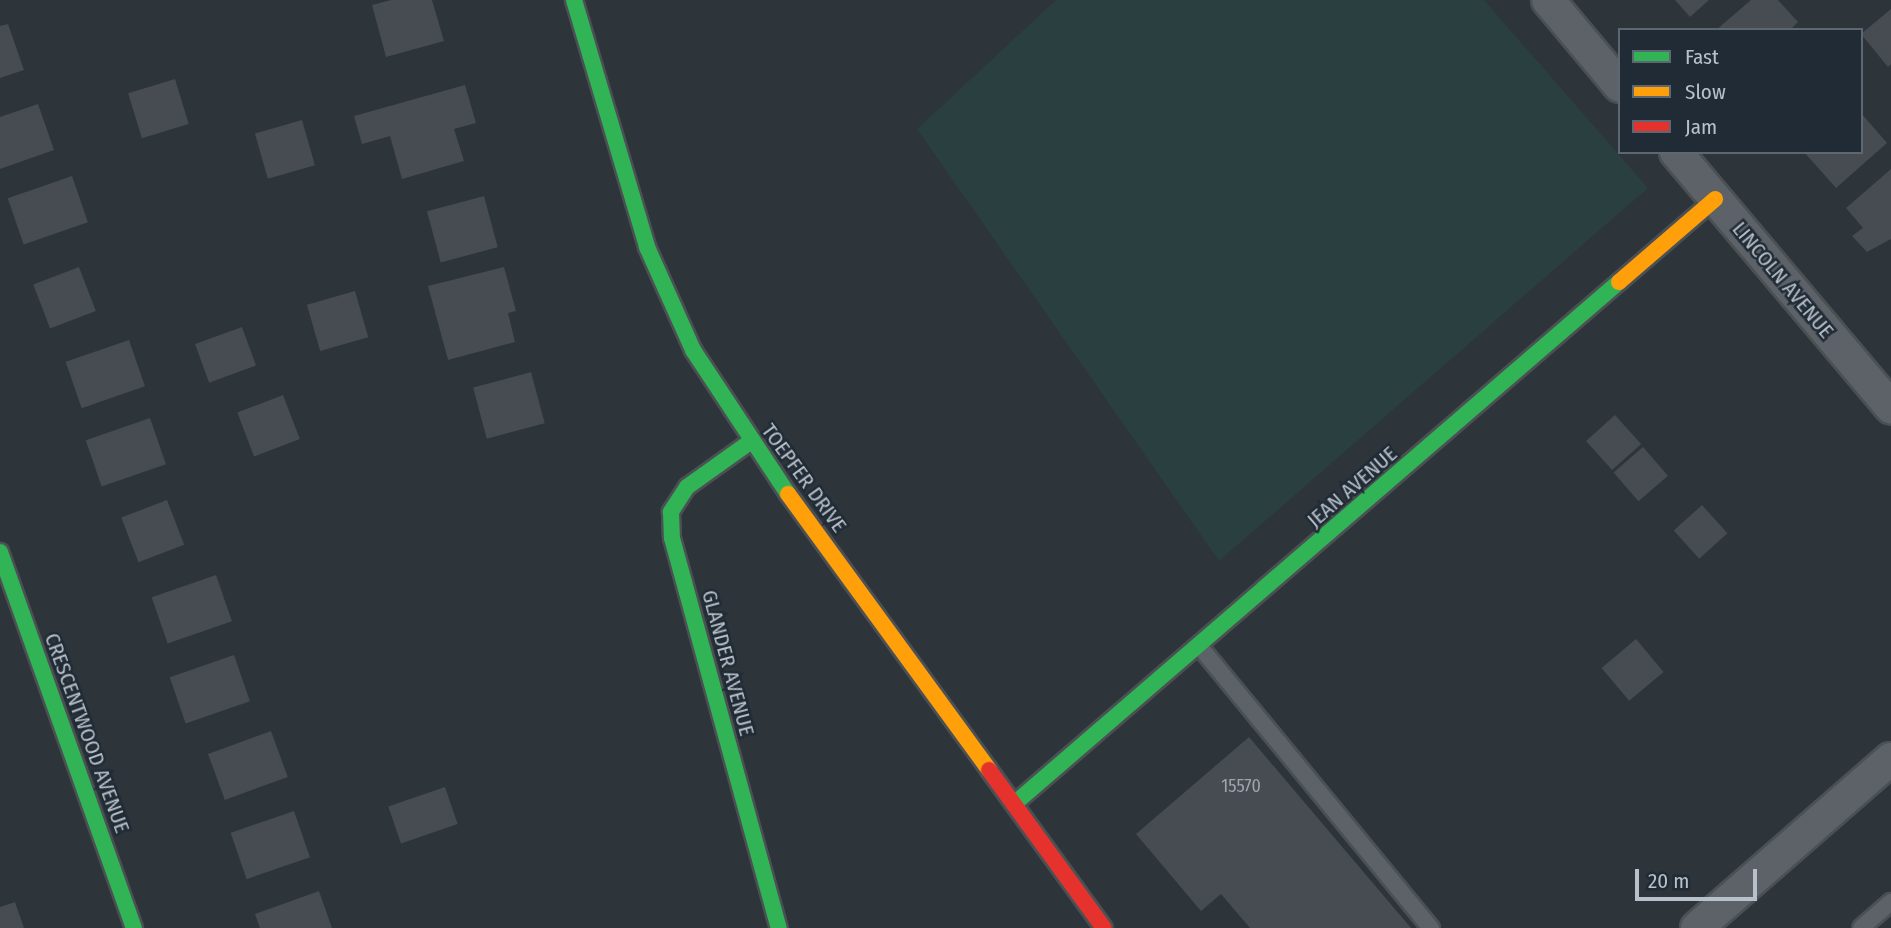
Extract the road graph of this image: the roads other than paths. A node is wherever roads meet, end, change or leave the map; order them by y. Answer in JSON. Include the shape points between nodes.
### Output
{"nodes":[{"id":1,"x":574,"y":0,"type":"edge"},
{"id":2,"x":1548,"y":0,"type":"edge"},
{"id":3,"x":1618,"y":84,"type":"edge"},
{"id":4,"x":1678,"y":154,"type":"edge"},
{"id":5,"x":1715,"y":199,"type":"junction"},
{"id":6,"x":1891,"y":407,"type":"edge"},
{"id":7,"x":750,"y":442,"type":"junction"},
{"id":8,"x":0,"y":552,"type":"edge"},
{"id":9,"x":1200,"y":647,"type":"junction"},
{"id":10,"x":1891,"y":759,"type":"edge"},
{"id":11,"x":1014,"y":804,"type":"junction"},
{"id":12,"x":1891,"y":902,"type":"edge"},
{"id":13,"x":1712,"y":923,"type":"edge"},
{"id":14,"x":134,"y":928,"type":"edge"},
{"id":15,"x":779,"y":928,"type":"edge"},
{"id":16,"x":1104,"y":928,"type":"edge"},
{"id":17,"x":1431,"y":928,"type":"edge"},
{"id":18,"x":1861,"y":928,"type":"edge"}],
"edges":[{"from":1,"to":7,"type":"street","name":"TOEPFER DRIVE","via":[[647,247],[693,350]]},
{"from":2,"to":3,"type":"street"},
{"from":4,"to":5,"type":"street","name":"LINCOLN AVENUE"},
{"from":5,"to":6,"type":"street","name":"LINCOLN AVENUE"},
{"from":5,"to":9,"type":"street","name":"JEAN AVENUE"},
{"from":7,"to":11,"type":"street","name":"TOEPFER DRIVE"},
{"from":7,"to":15,"type":"street","name":"GLANDER AVENUE","via":[[687,487],[671,513],[672,538]]},
{"from":8,"to":14,"type":"street","name":"CRESCENTWOOD AVENUE"},
{"from":9,"to":11,"type":"street","name":"JEAN AVENUE"},
{"from":9,"to":17,"type":"lane"},
{"from":10,"to":13,"type":"street"},
{"from":11,"to":16,"type":"street","name":"TOEPFER DRIVE"},
{"from":12,"to":18,"type":"lane"}]}
